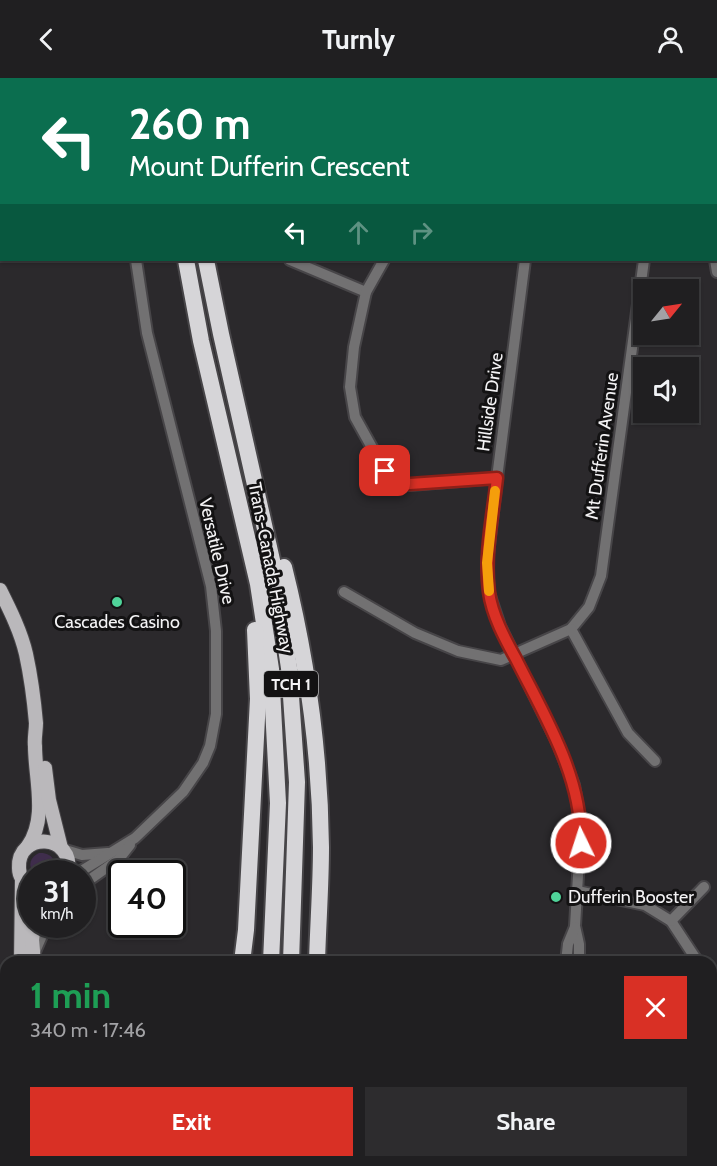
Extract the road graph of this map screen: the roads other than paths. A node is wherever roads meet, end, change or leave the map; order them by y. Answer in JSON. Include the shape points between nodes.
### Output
{"nodes":[{"id":1,"x":136,"y":261,"type":"edge"},
{"id":2,"x":186,"y":261,"type":"edge"},
{"id":3,"x":206,"y":261,"type":"edge"},
{"id":4,"x":292,"y":261,"type":"edge"},
{"id":5,"x":383,"y":261,"type":"edge"},
{"id":6,"x":525,"y":261,"type":"edge"},
{"id":7,"x":644,"y":261,"type":"edge"},
{"id":8,"x":366,"y":292,"type":"junction"},
{"id":9,"x":497,"y":478,"type":"junction"},
{"id":10,"x":255,"y":482,"type":"junction"},
{"id":11,"x":247,"y":537,"type":"junction"},
{"id":12,"x":0,"y":590,"type":"edge"},
{"id":13,"x":344,"y":592,"type":"dead end"},
{"id":14,"x":572,"y":629,"type":"junction"},
{"id":15,"x":514,"y":655,"type":"junction"},
{"id":16,"x":36,"y":725,"type":"junction"},
{"id":17,"x":655,"y":761,"type":"dead end"},
{"id":18,"x":135,"y":838,"type":"junction"},
{"id":19,"x":28,"y":846,"type":"junction"},
{"id":20,"x":61,"y":848,"type":"junction"},
{"id":21,"x":114,"y":852,"type":"junction"},
{"id":22,"x":20,"y":860,"type":"edge"},
{"id":23,"x":68,"y":860,"type":"edge"},
{"id":24,"x":96,"y":862,"type":"edge"},
{"id":25,"x":96,"y":875,"type":"edge"},
{"id":26,"x":704,"y":887,"type":"dead end"},
{"id":27,"x":577,"y":891,"type":"junction"},
{"id":28,"x":671,"y":921,"type":"junction"},
{"id":29,"x":575,"y":926,"type":"junction"},
{"id":30,"x":28,"y":938,"type":"edge"},
{"id":31,"x":32,"y":938,"type":"edge"},
{"id":32,"x":40,"y":938,"type":"edge"},
{"id":33,"x":29,"y":956,"type":"edge"},
{"id":34,"x":30,"y":956,"type":"edge"},
{"id":35,"x":31,"y":956,"type":"edge"},
{"id":36,"x":243,"y":956,"type":"edge"},
{"id":37,"x":271,"y":956,"type":"edge"},
{"id":38,"x":291,"y":956,"type":"edge"},
{"id":39,"x":317,"y":956,"type":"edge"},
{"id":40,"x":567,"y":956,"type":"edge"},
{"id":41,"x":579,"y":956,"type":"edge"},
{"id":42,"x":694,"y":956,"type":"edge"}],
"edges":[{"from":1,"to":18,"type":"street","name":"Versatile Drive","via":[[147,333],[211,586],[217,654],[216,714],[203,763],[183,792]]},
{"from":2,"to":11,"type":"highway","name":"Trans-Canada Highway","number":"TCH 1"},
{"from":3,"to":10,"type":"highway","name":"Trans-Canada Highway","number":"TCH 1"},
{"from":4,"to":8,"type":"street"},
{"from":5,"to":8,"type":"street"},
{"from":6,"to":9,"type":"street","name":"Hillside Drive"},
{"from":7,"to":14,"type":"street","name":"Mt Dufferin Avenue","via":[[601,576],[589,608]]},
{"from":8,"to":9,"type":"street","via":[[350,387],[355,417],[385,471],[395,481],[410,484]]},
{"from":9,"to":15,"type":"street","name":"Hillside Drive","via":[[487,563],[489,593]]},
{"from":10,"to":38,"type":"highway","name":"Trans-Canada Highway","number":"TCH 1","via":[[282,610],[293,705],[297,782]]},
{"from":10,"to":39,"type":"highway","via":[[284,567],[313,715],[321,848]]},
{"from":11,"to":36,"type":"highway","via":[[247,585],[255,632],[258,699]]},
{"from":11,"to":37,"type":"highway","name":"Trans-Canada Highway","number":"TCH 1","via":[[271,669],[276,739],[278,803]]},
{"from":12,"to":16,"type":"main road","via":[[25,652]]},
{"from":13,"to":15,"type":"street","via":[[415,633],[458,651],[501,660]]},
{"from":14,"to":15,"type":"street"},
{"from":14,"to":17,"type":"street","via":[[628,733]]},
{"from":15,"to":27,"type":"street","name":"Hillside Drive","via":[[574,785],[581,825]]},
{"from":16,"to":19,"type":"main road","via":[[39,812],[35,836]]},
{"from":16,"to":20,"type":"main road"},
{"from":18,"to":21,"type":"street","name":"Versatile Drive"},
{"from":18,"to":25,"type":"street","via":[[119,859]]},
{"from":19,"to":20,"type":"main road","via":[[48,841]]},
{"from":19,"to":22,"type":"main road"},
{"from":20,"to":21,"type":"street","name":"Versatile Drive","via":[[82,855]]},
{"from":20,"to":23,"type":"main road"},
{"from":21,"to":24,"type":"street","name":"Versatile Drive"},
{"from":26,"to":28,"type":"street"},
{"from":27,"to":28,"type":"street","via":[[645,906]]},
{"from":27,"to":29,"type":"street","name":"Hillside Drive"},
{"from":28,"to":42,"type":"street"},
{"from":29,"to":40,"type":"street","name":"Hillside Drive"},
{"from":29,"to":41,"type":"street","name":"Hillside Drive"},
{"from":30,"to":33,"type":"main road"},
{"from":31,"to":34,"type":"main road"},
{"from":32,"to":35,"type":"street"}]}
